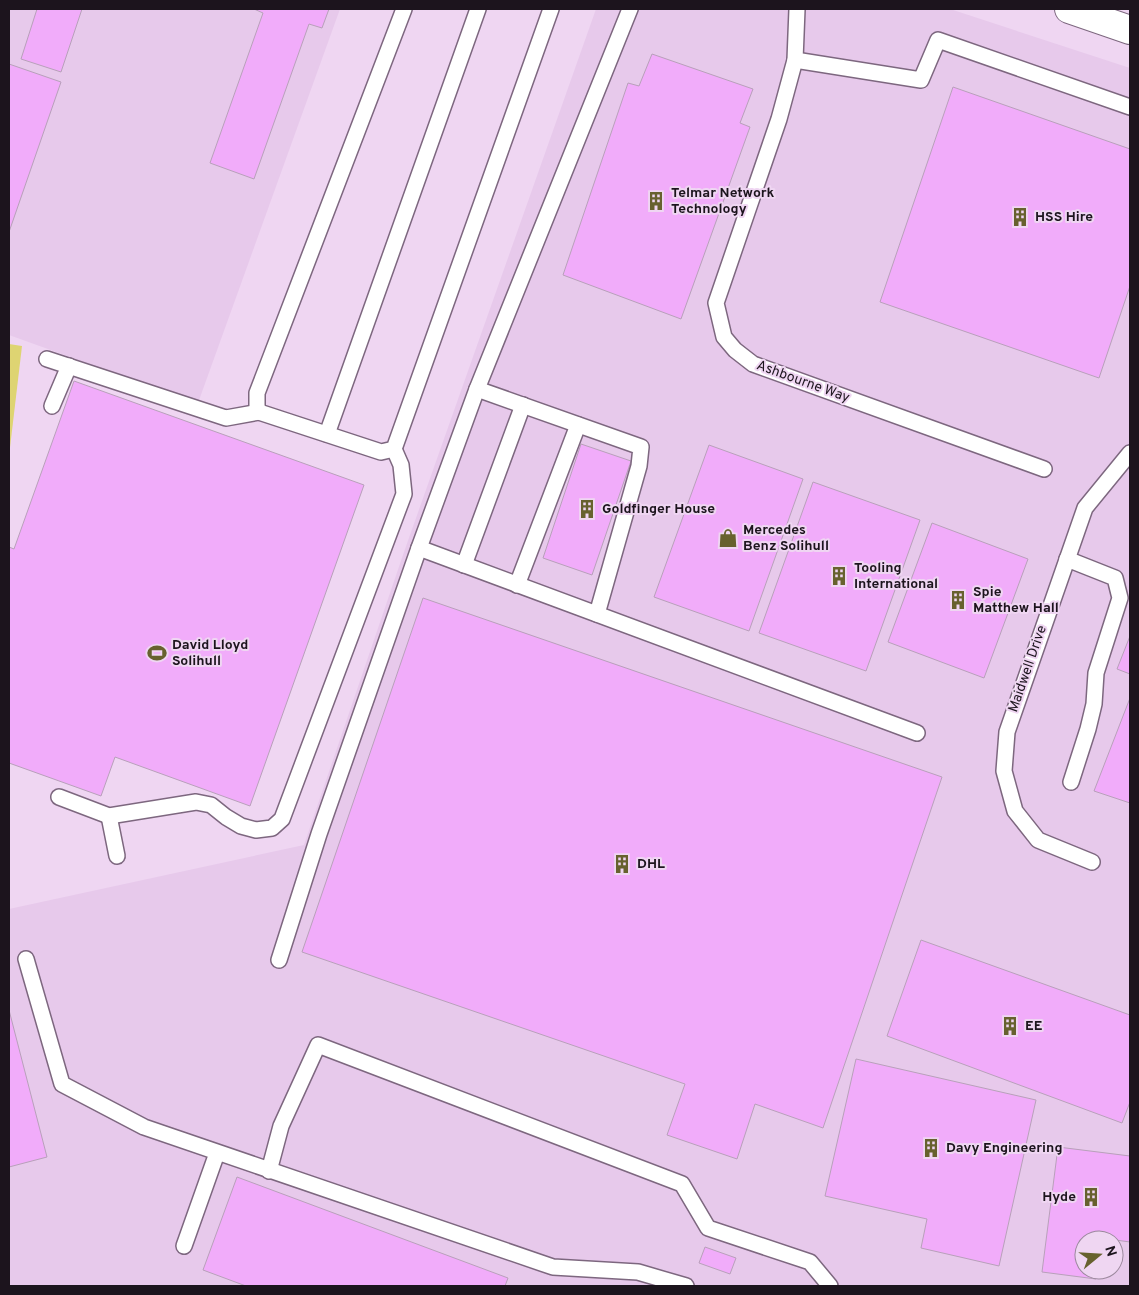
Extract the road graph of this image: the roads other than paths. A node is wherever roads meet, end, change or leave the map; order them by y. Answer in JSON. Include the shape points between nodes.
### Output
{"nodes":[{"id":1,"x":404,"y":9,"type":"edge"},
{"id":2,"x":478,"y":9,"type":"edge"},
{"id":3,"x":551,"y":9,"type":"edge"},
{"id":4,"x":630,"y":9,"type":"edge"},
{"id":5,"x":797,"y":9,"type":"edge"},
{"id":6,"x":1069,"y":9,"type":"edge"},
{"id":7,"x":1130,"y":30,"type":"edge"},
{"id":8,"x":795,"y":60,"type":"junction"},
{"id":9,"x":1130,"y":108,"type":"edge"},
{"id":10,"x":47,"y":359,"type":"dead end"},
{"id":11,"x":68,"y":366,"type":"junction"},
{"id":12,"x":477,"y":388,"type":"junction"},
{"id":13,"x":523,"y":405,"type":"junction"},
{"id":14,"x":52,"y":406,"type":"dead end"},
{"id":15,"x":259,"y":412,"type":"junction"},
{"id":16,"x":578,"y":424,"type":"junction"},
{"id":17,"x":327,"y":434,"type":"junction"},
{"id":18,"x":394,"y":450,"type":"junction"},
{"id":19,"x":1130,"y":454,"type":"edge"},
{"id":20,"x":1044,"y":469,"type":"dead end"},
{"id":21,"x":418,"y":548,"type":"junction"},
{"id":22,"x":1067,"y":559,"type":"junction"},
{"id":23,"x":464,"y":565,"type":"junction"},
{"id":24,"x":517,"y":585,"type":"junction"},
{"id":25,"x":597,"y":614,"type":"junction"},
{"id":26,"x":917,"y":734,"type":"dead end"},
{"id":27,"x":1071,"y":782,"type":"dead end"},
{"id":28,"x":59,"y":797,"type":"dead end"},
{"id":29,"x":109,"y":816,"type":"junction"},
{"id":30,"x":117,"y":856,"type":"dead end"},
{"id":31,"x":1092,"y":862,"type":"dead end"},
{"id":32,"x":26,"y":959,"type":"dead end"},
{"id":33,"x":279,"y":960,"type":"dead end"},
{"id":34,"x":217,"y":1153,"type":"junction"},
{"id":35,"x":269,"y":1171,"type":"junction"},
{"id":36,"x":184,"y":1246,"type":"dead end"},
{"id":37,"x":686,"y":1286,"type":"edge"},
{"id":38,"x":830,"y":1286,"type":"edge"}],
"edges":[{"from":1,"to":15,"type":"lane","via":[[257,393]]},
{"from":2,"to":17,"type":"lane"},
{"from":3,"to":18,"type":"lane"},
{"from":4,"to":12,"type":"lane"},
{"from":5,"to":8,"type":"lane","name":"Ashbourne Way"},
{"from":6,"to":7,"type":"street"},
{"from":8,"to":9,"type":"lane","via":[[921,80],[938,40]]},
{"from":8,"to":20,"type":"lane","name":"Ashbourne Way","via":[[716,303],[724,337],[752,364]]},
{"from":10,"to":11,"type":"lane"},
{"from":11,"to":14,"type":"lane"},
{"from":11,"to":15,"type":"lane","via":[[226,418]]},
{"from":12,"to":13,"type":"lane"},
{"from":12,"to":21,"type":"lane"},
{"from":13,"to":16,"type":"lane"},
{"from":13,"to":23,"type":"lane"},
{"from":15,"to":17,"type":"lane"},
{"from":16,"to":24,"type":"lane"},
{"from":16,"to":25,"type":"lane","via":[[641,447],[639,466]]},
{"from":17,"to":18,"type":"lane","via":[[381,452]]},
{"from":18,"to":29,"type":"lane","via":[[401,465],[404,494],[282,819],[272,828],[256,830],[241,826],[211,805],[196,802]]},
{"from":19,"to":22,"type":"lane","name":"Maidwell Drive","via":[[1085,508]]},
{"from":21,"to":23,"type":"lane"},
{"from":21,"to":33,"type":"lane"},
{"from":22,"to":27,"type":"lane","via":[[1115,578],[1120,598],[1096,673],[1094,704]]},
{"from":22,"to":31,"type":"lane","name":"Maidwell Drive","via":[[1007,732],[1004,771],[1015,811],[1038,840]]},
{"from":23,"to":24,"type":"lane"},
{"from":24,"to":25,"type":"lane"},
{"from":25,"to":26,"type":"lane"},
{"from":28,"to":29,"type":"lane"},
{"from":29,"to":30,"type":"lane"},
{"from":32,"to":34,"type":"lane","via":[[62,1084],[144,1128]]},
{"from":34,"to":35,"type":"lane"},
{"from":34,"to":36,"type":"lane"},
{"from":35,"to":37,"type":"lane","via":[[552,1267],[638,1272]]},
{"from":35,"to":38,"type":"lane","via":[[281,1126],[318,1045],[682,1184],[708,1228],[810,1262]]}]}
